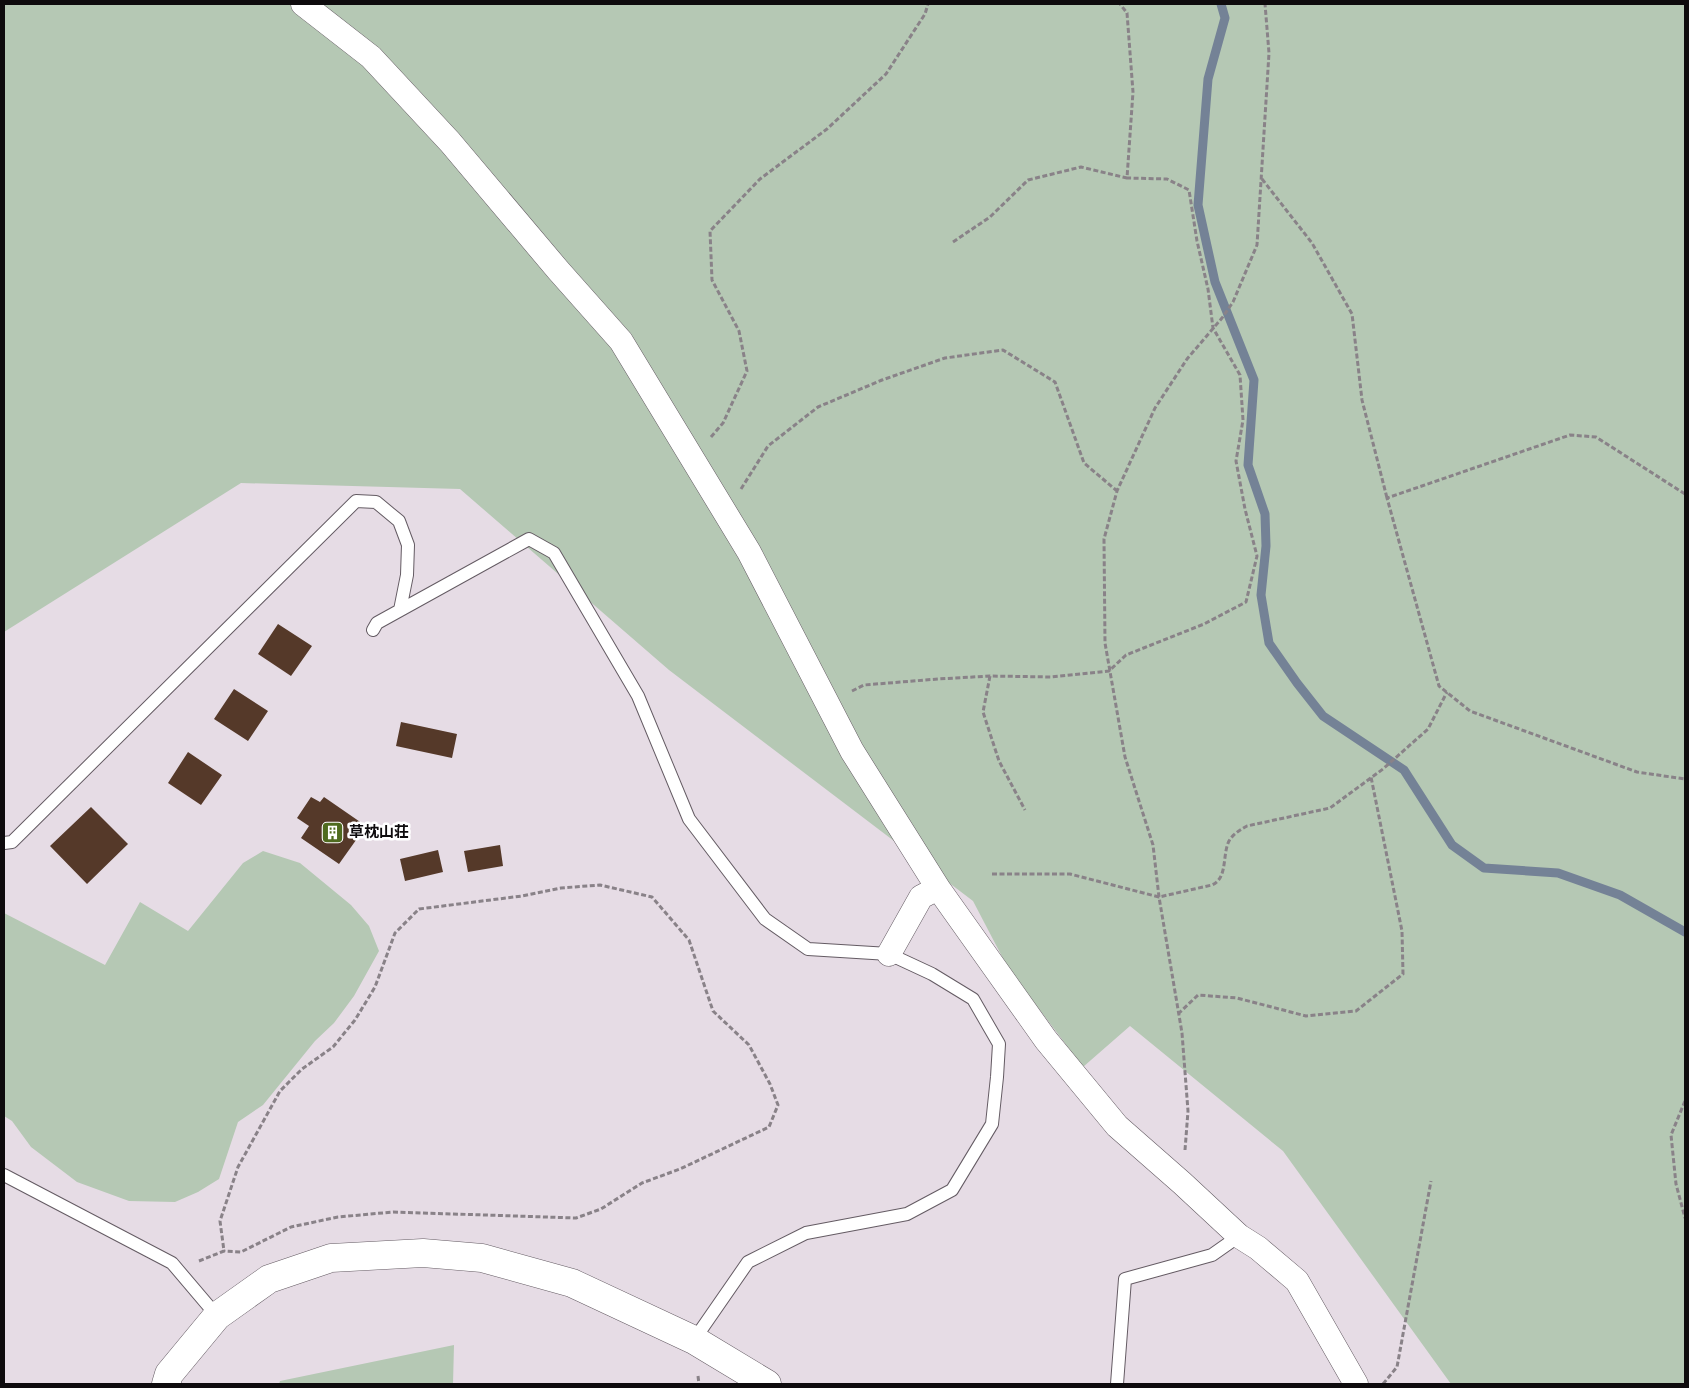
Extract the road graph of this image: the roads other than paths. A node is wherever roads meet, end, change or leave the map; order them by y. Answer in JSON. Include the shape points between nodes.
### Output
{"nodes":[{"id":1,"x":304,"y":4,"type":"edge"},
{"id":2,"x":400,"y":610,"type":"junction"},
{"id":3,"x":373,"y":630,"type":"dead end"},
{"id":4,"x":4,"y":843,"type":"edge"},
{"id":5,"x":938,"y":888,"type":"junction"},
{"id":6,"x":889,"y":954,"type":"junction"},
{"id":7,"x":4,"y":1175,"type":"edge"},
{"id":8,"x":1239,"y":1236,"type":"junction"},
{"id":9,"x":217,"y":1316,"type":"junction"},
{"id":10,"x":694,"y":1340,"type":"junction"},
{"id":11,"x":166,"y":1384,"type":"edge"},
{"id":12,"x":767,"y":1384,"type":"edge"},
{"id":13,"x":1117,"y":1384,"type":"edge"},
{"id":14,"x":1356,"y":1384,"type":"edge"}],
"edges":[{"from":1,"to":5,"type":"street","via":[[377,64],[450,142],[621,341],[750,552],[852,751]]},
{"from":2,"to":3,"type":"lane","via":[[377,623]]},
{"from":2,"to":4,"type":"lane","via":[[407,575],[408,545],[399,521],[376,502],[356,501],[12,842]]},
{"from":2,"to":6,"type":"lane","via":[[529,539],[554,553],[638,696],[689,819],[764,919],[808,949]]},
{"from":5,"to":6,"type":"street","via":[[922,897]]},
{"from":5,"to":8,"type":"street","via":[[1046,1040],[1117,1126]]},
{"from":6,"to":10,"type":"lane","via":[[932,974],[973,999],[999,1044],[992,1124],[952,1190],[907,1214],[806,1233],[748,1262]]},
{"from":7,"to":9,"type":"lane","via":[[172,1263]]},
{"from":8,"to":13,"type":"lane","via":[[1212,1255],[1126,1279]]},
{"from":8,"to":14,"type":"street","via":[[1297,1281]]},
{"from":9,"to":10,"type":"street","via":[[269,1279],[331,1258],[423,1253],[482,1258],[572,1283]]},
{"from":9,"to":11,"type":"street","via":[[169,1374]]},
{"from":10,"to":12,"type":"street"}]}
